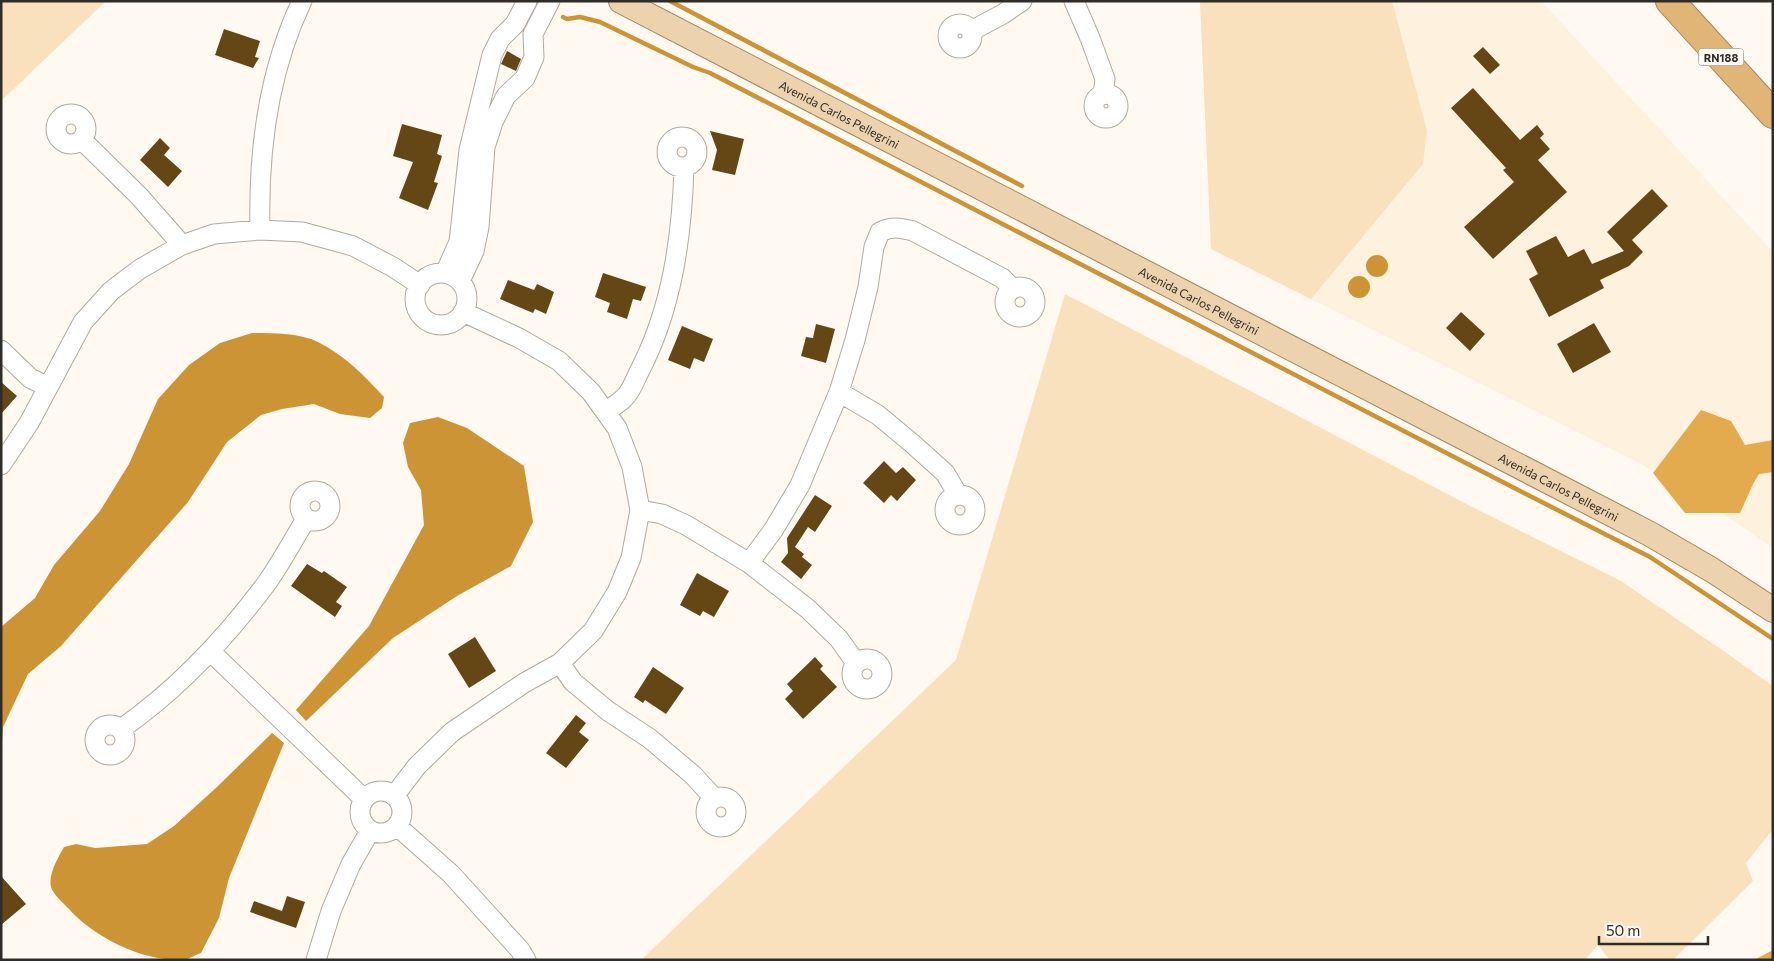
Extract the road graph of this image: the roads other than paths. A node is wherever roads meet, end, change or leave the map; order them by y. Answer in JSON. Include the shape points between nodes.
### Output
{"nodes":[{"id":1,"x":302,"y":1,"type":"edge"},
{"id":2,"x":527,"y":1,"type":"edge"},
{"id":3,"x":550,"y":1,"type":"edge"},
{"id":4,"x":622,"y":1,"type":"edge"},
{"id":5,"x":1022,"y":1,"type":"edge"},
{"id":6,"x":1074,"y":1,"type":"edge"},
{"id":7,"x":1670,"y":1,"type":"edge"},
{"id":8,"x":515,"y":24,"type":"junction"},
{"id":9,"x":971,"y":31,"type":"dead end"},
{"id":10,"x":533,"y":34,"type":"junction"},
{"id":11,"x":484,"y":86,"type":"junction"},
{"id":12,"x":1103,"y":94,"type":"dead end"},
{"id":13,"x":506,"y":96,"type":"junction"},
{"id":14,"x":1773,"y":114,"type":"edge"},
{"id":15,"x":82,"y":140,"type":"dead end"},
{"id":16,"x":684,"y":168,"type":"dead end"},
{"id":17,"x":260,"y":230,"type":"junction"},
{"id":18,"x":182,"y":245,"type":"junction"},
{"id":19,"x":452,"y":277,"type":"junction"},
{"id":20,"x":420,"y":285,"type":"junction"},
{"id":21,"x":1013,"y":288,"type":"dead end"},
{"id":22,"x":464,"y":312,"type":"junction"},
{"id":23,"x":1,"y":350,"type":"edge"},
{"id":24,"x":48,"y":387,"type":"junction"},
{"id":25,"x":839,"y":392,"type":"junction"},
{"id":26,"x":606,"y":412,"type":"junction"},
{"id":27,"x":1,"y":465,"type":"edge"},
{"id":28,"x":958,"y":495,"type":"dead end"},
{"id":29,"x":640,"y":510,"type":"junction"},
{"id":30,"x":306,"y":519,"type":"dead end"},
{"id":31,"x":749,"y":563,"type":"junction"},
{"id":32,"x":1773,"y":610,"type":"edge"},
{"id":33,"x":210,"y":650,"type":"junction"},
{"id":34,"x":560,"y":663,"type":"junction"},
{"id":35,"x":856,"y":663,"type":"dead end"},
{"id":36,"x":121,"y":730,"type":"dead end"},
{"id":37,"x":394,"y":796,"type":"junction"},
{"id":38,"x":714,"y":798,"type":"dead end"},
{"id":39,"x":364,"y":799,"type":"junction"},
{"id":40,"x":397,"y":826,"type":"junction"},
{"id":41,"x":370,"y":831,"type":"junction"},
{"id":42,"x":316,"y":960,"type":"edge"},
{"id":43,"x":526,"y":960,"type":"edge"}],
"edges":[{"from":1,"to":17,"type":"street","via":[[279,62],[267,115],[259,190]]},
{"from":2,"to":8,"type":"street"},
{"from":3,"to":10,"type":"street"},
{"from":4,"to":32,"type":"main road","name":"Avenida Carlos Pellegrini","via":[[1650,534]]},
{"from":5,"to":9,"type":"street"},
{"from":6,"to":12,"type":"street","via":[[1105,79]]},
{"from":7,"to":14,"type":"highway","number":"RN188"},
{"from":8,"to":10,"type":"street"},
{"from":8,"to":11,"type":"street","via":[[500,39]]},
{"from":10,"to":13,"type":"street","via":[[534,57],[524,78]]},
{"from":11,"to":13,"type":"street"},
{"from":11,"to":19,"type":"street","via":[[469,150]]},
{"from":13,"to":19,"type":"street","via":[[485,147],[474,251]]},
{"from":15,"to":18,"type":"street","via":[[140,196]]},
{"from":16,"to":26,"type":"street","via":[[678,247],[667,299],[650,351],[626,397]]},
{"from":17,"to":18,"type":"street","via":[[214,234]]},
{"from":17,"to":20,"type":"street","via":[[302,232],[353,246]]},
{"from":18,"to":24,"type":"street","via":[[110,290],[83,322]]},
{"from":19,"to":20,"type":"street","via":[[437,273],[428,276]]},
{"from":19,"to":22,"type":"street","via":[[465,288],[467,305]]},
{"from":20,"to":22,"type":"street","via":[[415,297],[416,306],[425,320],[433,324],[450,324]]},
{"from":21,"to":25,"type":"street","via":[[1002,278],[913,231],[888,228],[880,232],[855,340]]},
{"from":22,"to":26,"type":"street","via":[[559,361],[591,392]]},
{"from":23,"to":24,"type":"street","via":[[30,378]]},
{"from":24,"to":27,"type":"street"},
{"from":25,"to":28,"type":"street","via":[[878,415],[914,444],[944,472]]},
{"from":25,"to":31,"type":"street","via":[[800,485]]},
{"from":26,"to":29,"type":"street","via":[[618,428],[632,467]]},
{"from":29,"to":31,"type":"street","via":[[662,514],[686,525]]},
{"from":29,"to":34,"type":"street","via":[[631,558],[617,592],[593,631]]},
{"from":30,"to":33,"type":"street","via":[[266,583]]},
{"from":31,"to":35,"type":"street","via":[[808,609],[839,638]]},
{"from":33,"to":36,"type":"street","via":[[149,710]]},
{"from":33,"to":39,"type":"street"},
{"from":34,"to":37,"type":"street","via":[[524,682],[452,732],[417,766]]},
{"from":34,"to":38,"type":"street","via":[[574,682],[608,711],[649,738],[693,775]]},
{"from":37,"to":39,"type":"street","via":[[388,792],[375,792]]},
{"from":37,"to":40,"type":"street","via":[[401,807]]},
{"from":39,"to":41,"type":"street","via":[[359,813]]},
{"from":40,"to":41,"type":"street","via":[[384,833]]},
{"from":40,"to":43,"type":"street","via":[[451,874]]},
{"from":41,"to":42,"type":"street","via":[[350,864]]}]}
